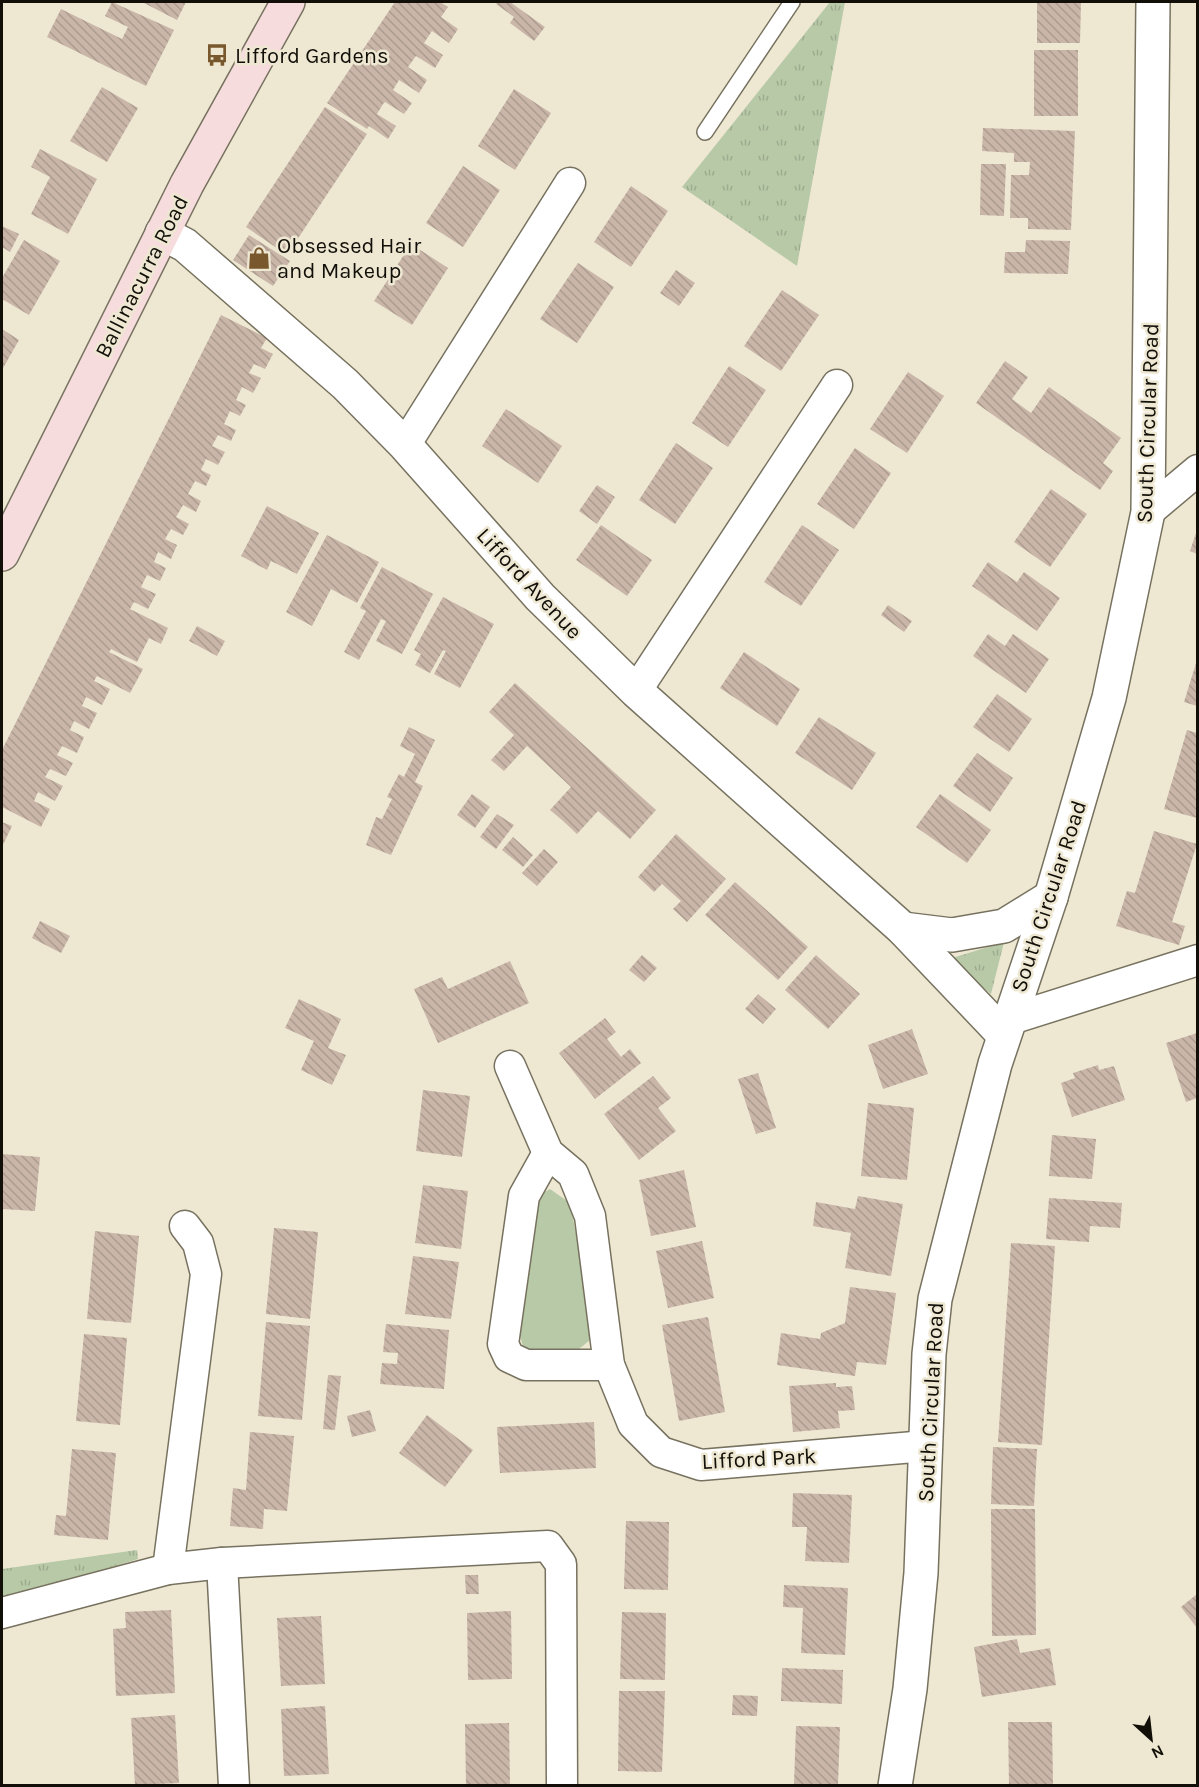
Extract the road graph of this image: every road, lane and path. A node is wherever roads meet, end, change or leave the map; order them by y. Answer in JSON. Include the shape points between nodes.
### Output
{"nodes":[{"id":1,"x":288,"y":2,"type":"edge"},
{"id":2,"x":792,"y":2,"type":"edge"},
{"id":3,"x":1153,"y":2,"type":"edge"},
{"id":4,"x":705,"y":132,"type":"dead end"},
{"id":5,"x":570,"y":183,"type":"dead end"},
{"id":6,"x":162,"y":233,"type":"junction"},
{"id":7,"x":837,"y":385,"type":"dead end"},
{"id":8,"x":405,"y":445,"type":"junction"},
{"id":9,"x":1197,"y":470,"type":"edge"},
{"id":10,"x":1148,"y":512,"type":"junction"},
{"id":11,"x":2,"y":554,"type":"edge"},
{"id":12,"x":636,"y":691,"type":"junction"},
{"id":13,"x":1050,"y":897,"type":"junction"},
{"id":14,"x":903,"y":929,"type":"junction"},
{"id":15,"x":1197,"y":960,"type":"edge"},
{"id":16,"x":1006,"y":1027,"type":"junction"},
{"id":17,"x":511,"y":1066,"type":"dead end"},
{"id":18,"x":548,"y":1153,"type":"junction"},
{"id":19,"x":185,"y":1226,"type":"dead end"},
{"id":20,"x":609,"y":1365,"type":"junction"},
{"id":21,"x":926,"y":1446,"type":"junction"},
{"id":22,"x":222,"y":1563,"type":"junction"},
{"id":23,"x":168,"y":1569,"type":"junction"},
{"id":24,"x":2,"y":1613,"type":"edge"},
{"id":25,"x":234,"y":1785,"type":"edge"},
{"id":26,"x":562,"y":1785,"type":"edge"},
{"id":27,"x":895,"y":1785,"type":"edge"}],
"edges":[{"from":1,"to":6,"type":"main road","name":"Ballinacurra Road"},
{"from":2,"to":4,"type":"lane"},
{"from":3,"to":10,"type":"street","name":"South Circular Road"},
{"from":5,"to":8,"type":"street"},
{"from":6,"to":8,"type":"street","name":"Lifford Avenue","via":[[185,245],[345,384]]},
{"from":6,"to":11,"type":"main road","name":"Ballinacurra Road"},
{"from":7,"to":12,"type":"street"},
{"from":8,"to":12,"type":"street","name":"Lifford Avenue","via":[[533,590]]},
{"from":9,"to":10,"type":"street"},
{"from":10,"to":13,"type":"street","name":"South Circular Road","via":[[1109,698]]},
{"from":12,"to":14,"type":"street","name":"Lifford Avenue"},
{"from":13,"to":14,"type":"street","via":[[1004,926],[952,935]]},
{"from":13,"to":16,"type":"street","name":"South Circular Road"},
{"from":14,"to":16,"type":"street","name":"Lifford Avenue"},
{"from":15,"to":16,"type":"street"},
{"from":16,"to":21,"type":"street","name":"South Circular Road","via":[[935,1299],[928,1354]]},
{"from":17,"to":18,"type":"street","name":"Lifford Park"},
{"from":18,"to":20,"type":"street","name":"Lifford Park","via":[[573,1174],[590,1216]]},
{"from":18,"to":20,"type":"street","via":[[524,1196],[503,1344],[509,1357],[526,1365]]},
{"from":19,"to":23,"type":"street","via":[[198,1243],[206,1274]]},
{"from":20,"to":21,"type":"street","name":"Lifford Park","via":[[633,1424],[661,1452],[701,1465]]},
{"from":21,"to":27,"type":"street","name":"South Circular Road","via":[[921,1573],[910,1689]]},
{"from":22,"to":23,"type":"street"},
{"from":22,"to":25,"type":"street"},
{"from":22,"to":26,"type":"street","via":[[548,1546],[561,1564]]},
{"from":23,"to":24,"type":"street"}]}
